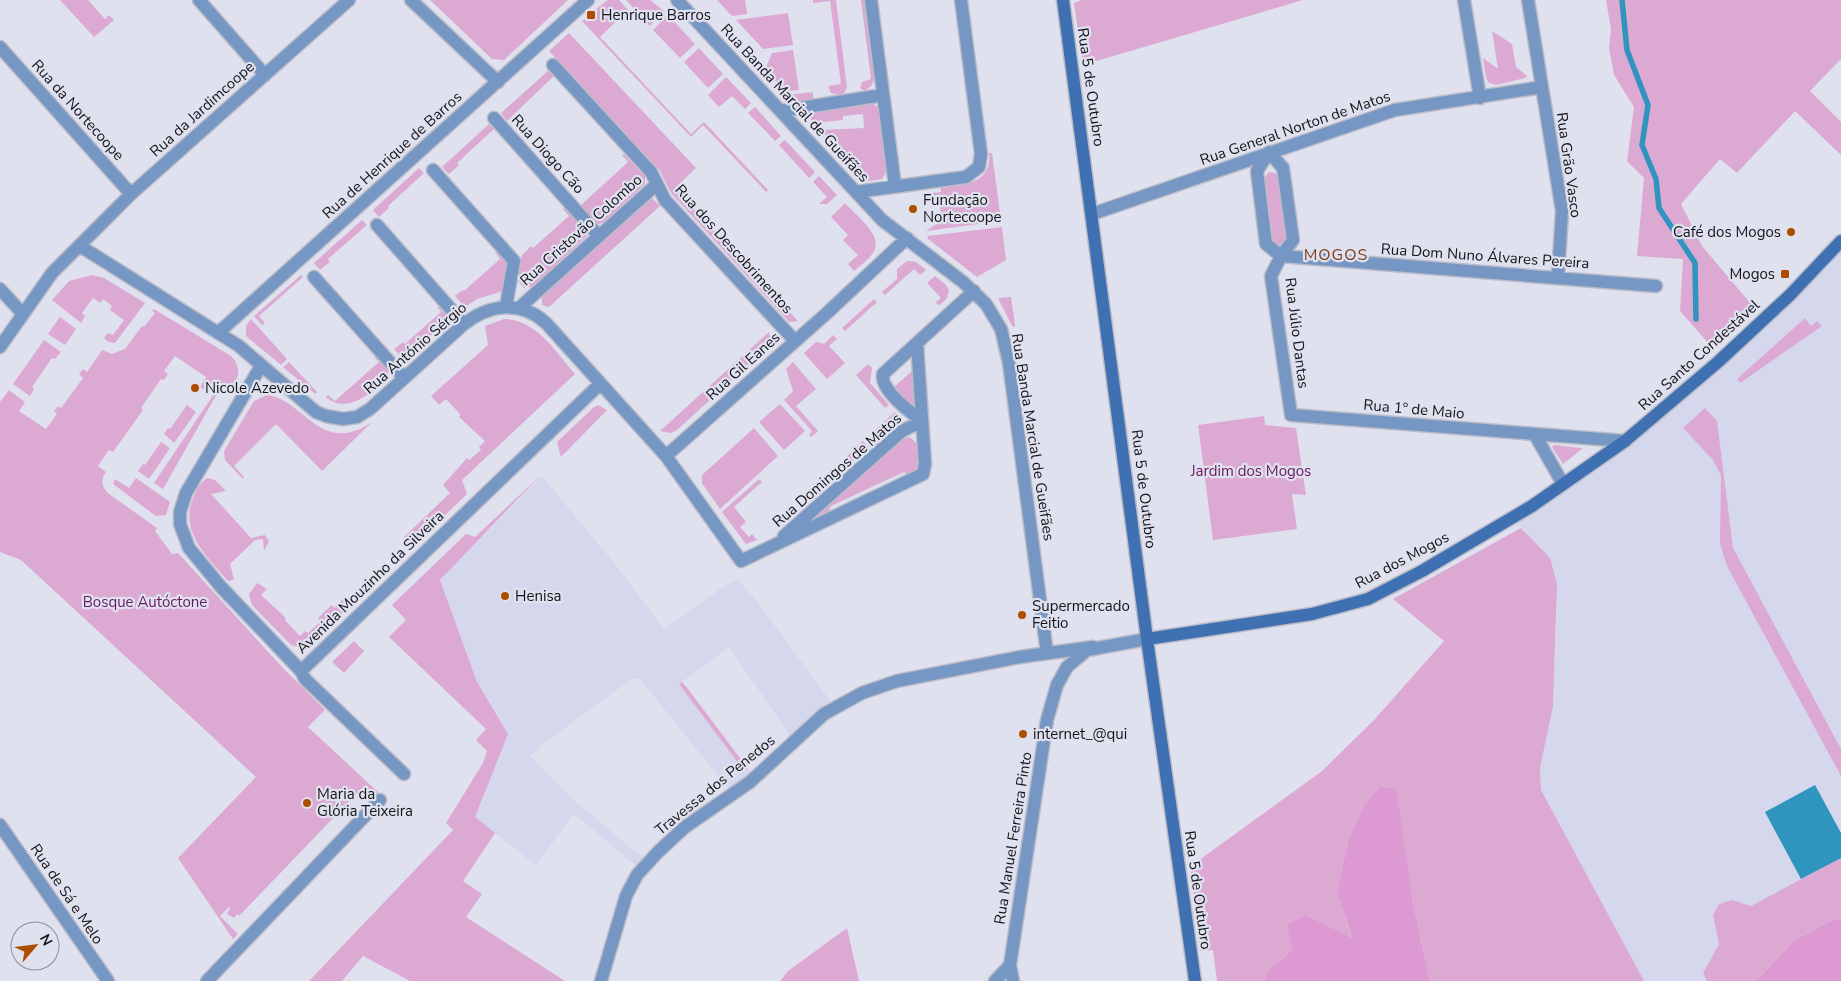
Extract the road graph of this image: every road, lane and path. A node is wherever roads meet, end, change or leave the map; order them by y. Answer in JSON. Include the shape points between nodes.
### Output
{"nodes":[{"id":1,"x":199,"y":0,"type":"edge"},
{"id":2,"x":349,"y":0,"type":"edge"},
{"id":3,"x":411,"y":0,"type":"edge"},
{"id":4,"x":588,"y":0,"type":"edge"},
{"id":5,"x":676,"y":0,"type":"edge"},
{"id":6,"x":871,"y":0,"type":"edge"},
{"id":7,"x":961,"y":0,"type":"edge"},
{"id":8,"x":1063,"y":0,"type":"edge"},
{"id":9,"x":1464,"y":0,"type":"edge"},
{"id":10,"x":1528,"y":0,"type":"edge"},
{"id":11,"x":0,"y":47,"type":"edge"},
{"id":12,"x":552,"y":65,"type":"dead end"},
{"id":13,"x":265,"y":75,"type":"junction"},
{"id":14,"x":498,"y":82,"type":"junction"},
{"id":15,"x":1542,"y":87,"type":"junction"},
{"id":16,"x":884,"y":95,"type":"junction"},
{"id":17,"x":1480,"y":98,"type":"junction"},
{"id":18,"x":781,"y":111,"type":"junction"},
{"id":19,"x":494,"y":118,"type":"dead end"},
{"id":20,"x":1269,"y":152,"type":"junction"},
{"id":21,"x":433,"y":170,"type":"dead end"},
{"id":22,"x":657,"y":184,"type":"junction"},
{"id":23,"x":896,"y":186,"type":"junction"},
{"id":24,"x":856,"y":192,"type":"junction"},
{"id":25,"x":131,"y":194,"type":"junction"},
{"id":26,"x":1092,"y":214,"type":"junction"},
{"id":27,"x":377,"y":225,"type":"dead end"},
{"id":28,"x":598,"y":235,"type":"junction"},
{"id":29,"x":907,"y":238,"type":"junction"},
{"id":30,"x":1841,"y":241,"type":"edge"},
{"id":31,"x":80,"y":246,"type":"junction"},
{"id":32,"x":1281,"y":256,"type":"junction"},
{"id":33,"x":314,"y":277,"type":"dead end"},
{"id":34,"x":1558,"y":277,"type":"junction"},
{"id":35,"x":1656,"y":286,"type":"dead end"},
{"id":36,"x":0,"y":289,"type":"edge"},
{"id":37,"x":974,"y":291,"type":"junction"},
{"id":38,"x":517,"y":305,"type":"junction"},
{"id":39,"x":23,"y":314,"type":"junction"},
{"id":40,"x":464,"y":324,"type":"junction"},
{"id":41,"x":218,"y":333,"type":"junction"},
{"id":42,"x":795,"y":342,"type":"junction"},
{"id":43,"x":917,"y":343,"type":"junction"},
{"id":44,"x":0,"y":347,"type":"edge"},
{"id":45,"x":261,"y":366,"type":"junction"},
{"id":46,"x":404,"y":378,"type":"junction"},
{"id":47,"x":600,"y":384,"type":"junction"},
{"id":48,"x":1291,"y":416,"type":"joint"},
{"id":49,"x":922,"y":421,"type":"junction"},
{"id":50,"x":1640,"y":428,"type":"joint"},
{"id":51,"x":1535,"y":435,"type":"junction"},
{"id":52,"x":1625,"y":441,"type":"junction"},
{"id":53,"x":666,"y":456,"type":"junction"},
{"id":54,"x":1563,"y":484,"type":"junction"},
{"id":55,"x":775,"y":545,"type":"junction"},
{"id":56,"x":1147,"y":638,"type":"junction"},
{"id":57,"x":1093,"y":647,"type":"junction"},
{"id":58,"x":1047,"y":653,"type":"junction"},
{"id":59,"x":301,"y":671,"type":"junction"},
{"id":60,"x":404,"y":774,"type":"dead end"},
{"id":61,"x":380,"y":800,"type":"dead end"},
{"id":62,"x":0,"y":825,"type":"edge"},
{"id":63,"x":1010,"y":965,"type":"junction"},
{"id":64,"x":108,"y":981,"type":"edge"},
{"id":65,"x":207,"y":981,"type":"edge"},
{"id":66,"x":601,"y":981,"type":"edge"},
{"id":67,"x":995,"y":981,"type":"edge"},
{"id":68,"x":1013,"y":981,"type":"edge"},
{"id":69,"x":1195,"y":981,"type":"edge"}],
"edges":[{"from":1,"to":13,"type":"street"},
{"from":2,"to":13,"type":"street","name":"Rua da Jardimcoope"},
{"from":3,"to":14,"type":"street"},
{"from":4,"to":14,"type":"street","name":"Rua de Henrique de Barros"},
{"from":5,"to":18,"type":"street","name":"Rua Banda Marcial de Gueifães"},
{"from":6,"to":16,"type":"street"},
{"from":7,"to":23,"type":"street","via":[[980,164],[966,177]]},
{"from":8,"to":26,"type":"main road","name":"Rua 5 de Outubro"},
{"from":9,"to":17,"type":"street"},
{"from":10,"to":15,"type":"street","name":"Rua Grão Vasco"},
{"from":11,"to":25,"type":"street","name":"Rua da Nortecoope"},
{"from":12,"to":22,"type":"street","name":"Rua dos Descobrimentos","via":[[651,172]]},
{"from":13,"to":25,"type":"street","name":"Rua da Jardimcoope"},
{"from":14,"to":41,"type":"street","name":"Rua de Henrique de Barros"},
{"from":15,"to":17,"type":"street","name":"Rua General Norton de Matos"},
{"from":15,"to":34,"type":"street","name":"Rua Grão Vasco","via":[[1562,211]]},
{"from":16,"to":18,"type":"street"},
{"from":16,"to":23,"type":"street"},
{"from":17,"to":20,"type":"street","name":"Rua General Norton de Matos","via":[[1395,110]]},
{"from":18,"to":24,"type":"street","name":"Rua Banda Marcial de Gueifães"},
{"from":19,"to":28,"type":"street","name":"Rua Diogo Cão"},
{"from":20,"to":26,"type":"street","name":"Rua General Norton de Matos"},
{"from":20,"to":32,"type":"street","name":"Rua Júlio Dantas","via":[[1284,168],[1293,240]]},
{"from":20,"to":32,"type":"street","name":"Rua Júlio Dantas","via":[[1257,171],[1266,244]]},
{"from":21,"to":38,"type":"street","via":[[514,261]]},
{"from":22,"to":28,"type":"street","name":"Rua Cristovão Colombo"},
{"from":22,"to":42,"type":"street","name":"Rua dos Descobrimentos","via":[[665,200]]},
{"from":23,"to":24,"type":"street"},
{"from":24,"to":29,"type":"street","name":"Rua Banda Marcial de Gueifães","via":[[882,220]]},
{"from":25,"to":31,"type":"street","name":"Rua da Jardimcoope"},
{"from":26,"to":56,"type":"main road","name":"Rua 5 de Outubro"},
{"from":27,"to":40,"type":"street"},
{"from":28,"to":38,"type":"street","name":"Rua Cristovão Colombo"},
{"from":29,"to":37,"type":"street","name":"Rua Banda Marcial de Gueifães"},
{"from":29,"to":42,"type":"street","name":"Rua Gil Eanes"},
{"from":30,"to":50,"type":"main road","name":"Rua Santo Condestável","via":[[1790,295],[1718,362]]},
{"from":31,"to":39,"type":"street","name":"Rua da Jardimcoope","via":[[52,273]]},
{"from":31,"to":41,"type":"street","name":"Rua António Sérgio"},
{"from":32,"to":34,"type":"street","name":"Rua Dom Nuno Álvares Pereira"},
{"from":32,"to":48,"type":"street","name":"Rua Júlio Dantas","via":[[1271,276]]},
{"from":33,"to":46,"type":"street"},
{"from":34,"to":35,"type":"street","name":"Rua Dom Nuno Álvares Pereira"},
{"from":36,"to":39,"type":"street"},
{"from":37,"to":43,"type":"street","name":"Rua Domingos de Matos"},
{"from":37,"to":58,"type":"street","name":"Rua Banda Marcial de Gueifães","via":[[998,322],[1007,349]]},
{"from":38,"to":40,"type":"street","name":"Rua António Sérgio","via":[[481,312]]},
{"from":38,"to":47,"type":"street","via":[[546,323]]},
{"from":39,"to":44,"type":"street","name":"Rua da Jardimcoope"},
{"from":40,"to":46,"type":"street","name":"Rua António Sérgio"},
{"from":41,"to":45,"type":"street","name":"Rua António Sérgio"},
{"from":42,"to":53,"type":"street","name":"Rua Gil Eanes"},
{"from":43,"to":49,"type":"street","name":"Rua Domingos de Matos"},
{"from":43,"to":49,"type":"street","name":"Rua Domingos de Matos","via":[[884,372],[882,379],[886,388]]},
{"from":45,"to":46,"type":"street","name":"Rua António Sérgio","via":[[316,412],[335,419],[361,415]]},
{"from":45,"to":59,"type":"street","name":"Avenida Mouzinho da Silveira","via":[[186,493],[180,524],[186,544],[195,557]]},
{"from":47,"to":53,"type":"street"},
{"from":47,"to":59,"type":"street","name":"Avenida Mouzinho da Silveira"},
{"from":48,"to":51,"type":"street","name":"Rua 1º de Maio"},
{"from":49,"to":55,"type":"street","name":"Rua Domingos de Matos","via":[[902,431]]},
{"from":49,"to":55,"type":"street","name":"Rua Domingos de Matos","via":[[925,464],[921,476]]},
{"from":50,"to":52,"type":"main road","name":"Rua dos Mogos"},
{"from":51,"to":52,"type":"street","name":"Rua 1º de Maio"},
{"from":51,"to":54,"type":"street"},
{"from":52,"to":54,"type":"main road","name":"Rua dos Mogos"},
{"from":53,"to":55,"type":"street","name":"Rua Domingos de Matos","via":[[741,561]]},
{"from":54,"to":56,"type":"main road","name":"Rua dos Mogos","via":[[1422,571],[1368,599],[1312,614]]},
{"from":56,"to":57,"type":"street","name":"Rua Manuel Ferreira Pinto"},
{"from":56,"to":69,"type":"main road","name":"Rua 5 de Outubro"},
{"from":57,"to":58,"type":"street","name":"Travessa dos Penedos"},
{"from":57,"to":63,"type":"street","name":"Rua Manuel Ferreira Pinto","via":[[1063,672],[1050,705]]},
{"from":58,"to":66,"type":"street","name":"Travessa dos Penedos","via":[[897,681],[862,693],[819,717],[743,787],[685,826],[637,875],[626,896]]},
{"from":59,"to":60,"type":"street","via":[[304,679]]},
{"from":61,"to":65,"type":"street"},
{"from":62,"to":64,"type":"street","name":"Rua de Sá e Melo"},
{"from":63,"to":67,"type":"street"},
{"from":63,"to":68,"type":"street","name":"Rua Manuel Ferreira Pinto"}]}
